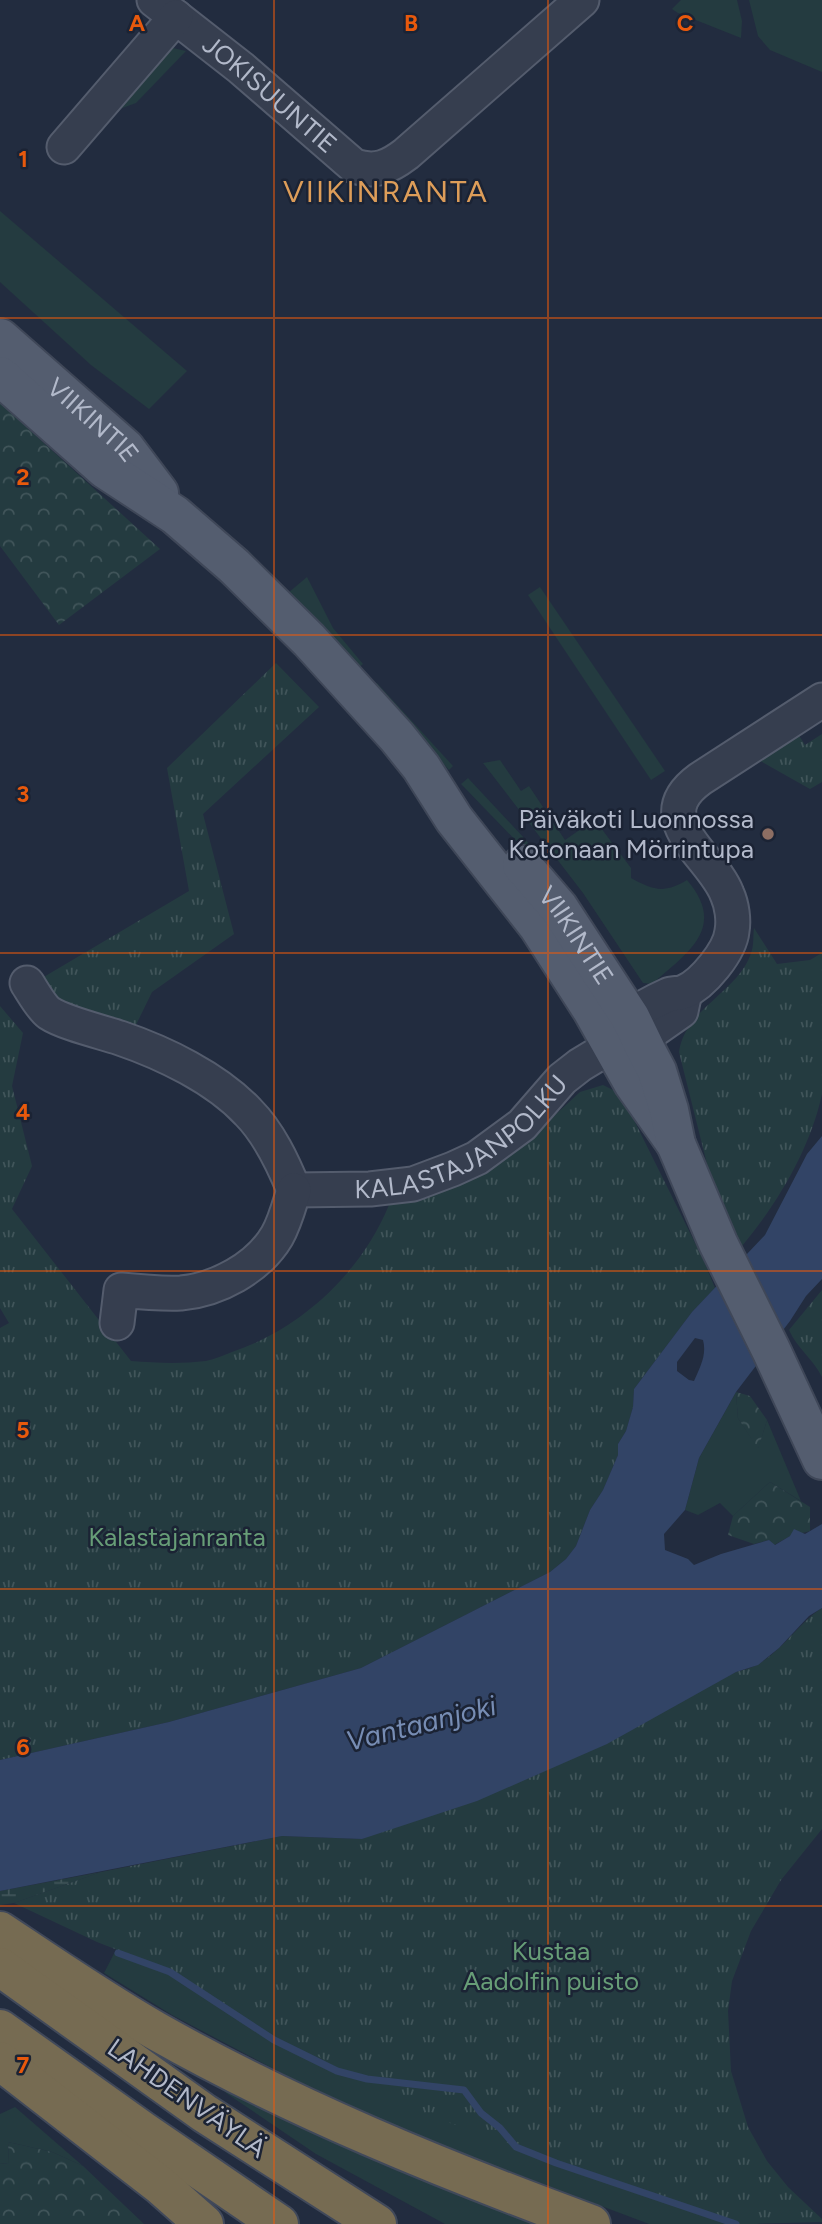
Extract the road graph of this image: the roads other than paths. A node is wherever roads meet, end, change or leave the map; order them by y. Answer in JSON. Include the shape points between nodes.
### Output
{"nodes":[{"id":1,"x":582,"y":0,"type":"edge"},
{"id":2,"x":165,"y":9,"type":"edge"},
{"id":3,"x":64,"y":148,"type":"dead end"},
{"id":4,"x":0,"y":338,"type":"edge"},
{"id":5,"x":0,"y":376,"type":"edge"},
{"id":6,"x":175,"y":515,"type":"junction"},
{"id":7,"x":822,"y":700,"type":"edge"},
{"id":8,"x":27,"y":983,"type":"dead end"},
{"id":9,"x":628,"y":1034,"type":"junction"},
{"id":10,"x":293,"y":1190,"type":"junction"},
{"id":11,"x":117,"y":1323,"type":"dead end"},
{"id":12,"x":822,"y":1460,"type":"edge"},
{"id":13,"x":0,"y":1931,"type":"edge"},
{"id":14,"x":0,"y":1966,"type":"edge"},
{"id":15,"x":0,"y":2029,"type":"edge"},
{"id":16,"x":0,"y":2061,"type":"edge"},
{"id":17,"x":161,"y":2186,"type":"junction"},
{"id":18,"x":204,"y":2224,"type":"edge"},
{"id":19,"x":216,"y":2224,"type":"edge"},
{"id":20,"x":279,"y":2224,"type":"edge"},
{"id":21,"x":377,"y":2224,"type":"edge"},
{"id":22,"x":591,"y":2224,"type":"edge"}],
"edges":[{"from":1,"to":2,"type":"street","name":"JOKISUUNTIE","via":[[406,154],[377,170],[354,166]]},
{"from":2,"to":3,"type":"street"},
{"from":4,"to":6,"type":"main road","name":"VIIKINTIE","via":[[125,448]]},
{"from":5,"to":6,"type":"main road","name":"VIIKINTIE","via":[[105,469]]},
{"from":6,"to":9,"type":"main road","name":"VIIKINTIE","via":[[309,640],[397,737],[454,819]]},
{"from":7,"to":9,"type":"street","name":"KALASTAJANPOLKU","via":[[687,788],[680,800],[681,828],[728,896],[733,930],[720,960],[685,992],[681,1011]]},
{"from":8,"to":10,"type":"street","via":[[48,1013],[172,1060],[222,1091],[248,1112],[265,1134]]},
{"from":9,"to":10,"type":"street","name":"KALASTAJANPOLKU","via":[[562,1079],[522,1125],[477,1158],[414,1184]]},
{"from":9,"to":12,"type":"main road","name":"VIIKINTIE","via":[[659,1079],[676,1144],[718,1243]]},
{"from":10,"to":11,"type":"street","via":[[277,1237],[232,1278],[184,1293],[121,1290]]},
{"from":13,"to":22,"type":"highway","via":[[155,2031],[251,2082],[407,2151]]},
{"from":14,"to":21,"type":"highway","name":"LAHDENVÄYLÄ","via":[[204,2113]]},
{"from":15,"to":20,"type":"highway","name":"LAHDENVÄYLÄ"},
{"from":16,"to":17,"type":"highway"},
{"from":17,"to":18,"type":"highway"},
{"from":17,"to":19,"type":"highway"}]}
